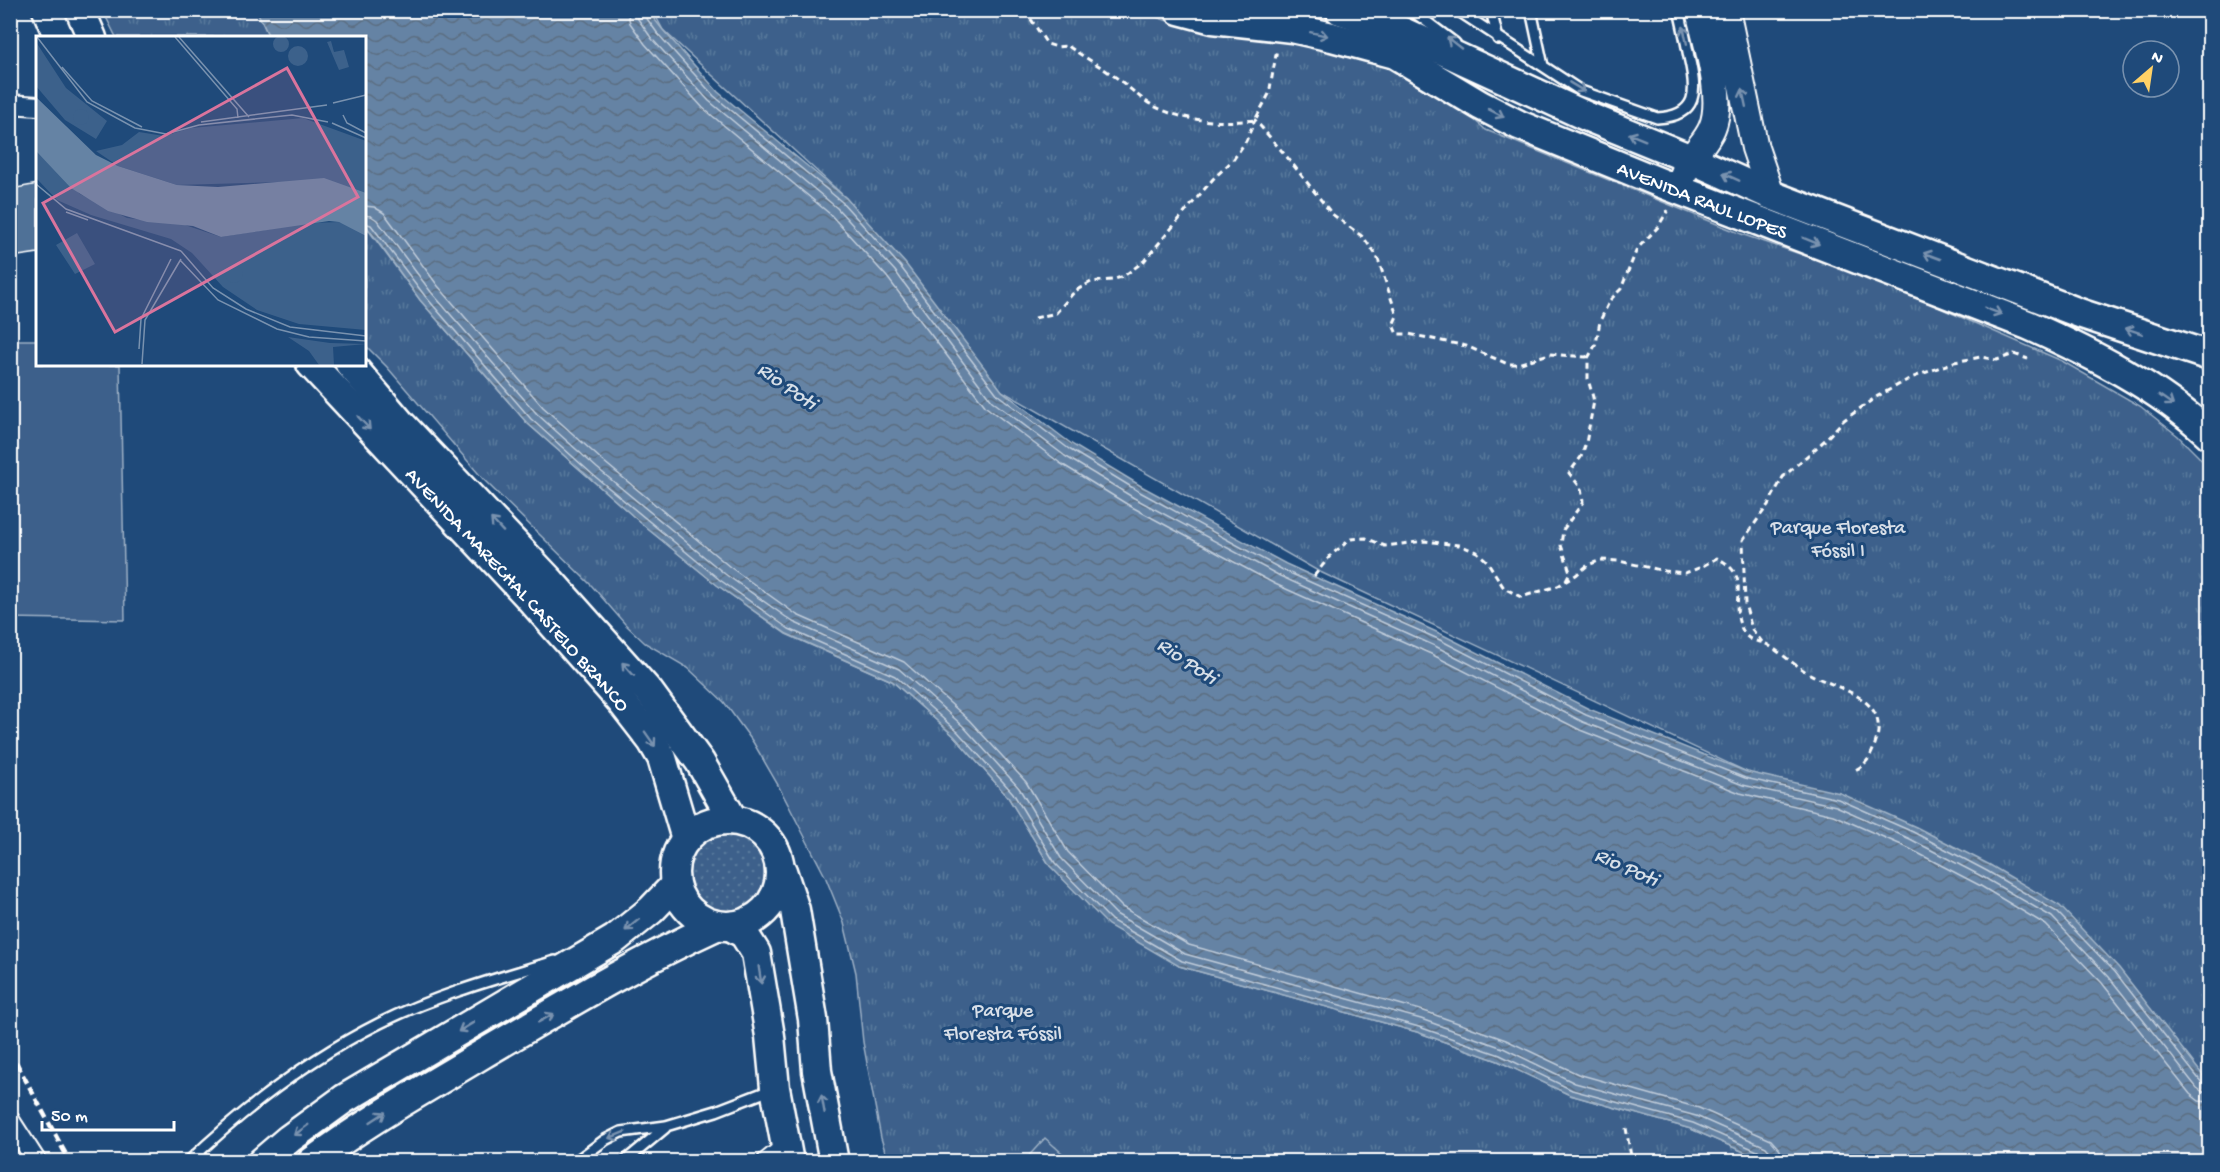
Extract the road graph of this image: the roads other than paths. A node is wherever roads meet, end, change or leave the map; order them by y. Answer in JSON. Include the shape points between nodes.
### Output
{"nodes":[{"id":1,"x":47,"y":10,"type":"edge"},
{"id":2,"x":80,"y":10,"type":"edge"},
{"id":3,"x":1179,"y":10,"type":"edge"},
{"id":4,"x":1457,"y":10,"type":"edge"},
{"id":5,"x":1491,"y":10,"type":"edge"},
{"id":6,"x":1531,"y":10,"type":"edge"},
{"id":7,"x":1679,"y":10,"type":"edge"},
{"id":8,"x":1699,"y":10,"type":"edge"},
{"id":9,"x":1726,"y":10,"type":"edge"},
{"id":10,"x":1376,"y":16,"type":"edge"},
{"id":11,"x":58,"y":36,"type":"edge"},
{"id":12,"x":91,"y":36,"type":"edge"},
{"id":13,"x":1498,"y":39,"type":"junction"},
{"id":14,"x":1543,"y":66,"type":"junction"},
{"id":15,"x":1497,"y":76,"type":"junction"},
{"id":16,"x":10,"y":104,"type":"edge"},
{"id":17,"x":36,"y":106,"type":"edge"},
{"id":18,"x":1691,"y":159,"type":"junction"},
{"id":19,"x":1771,"y":195,"type":"junction"},
{"id":20,"x":1674,"y":199,"type":"junction"},
{"id":21,"x":2210,"y":356,"type":"edge"},
{"id":22,"x":312,"y":366,"type":"edge"},
{"id":23,"x":356,"y":371,"type":"edge"},
{"id":24,"x":336,"y":393,"type":"junction"},
{"id":25,"x":2210,"y":435,"type":"edge"},
{"id":26,"x":539,"y":589,"type":"junction"},
{"id":27,"x":734,"y":820,"type":"junction"},
{"id":28,"x":686,"y":838,"type":"junction"},
{"id":29,"x":781,"y":866,"type":"junction"},
{"id":30,"x":675,"y":885,"type":"junction"},
{"id":31,"x":724,"y":926,"type":"junction"},
{"id":32,"x":599,"y":948,"type":"junction"},
{"id":33,"x":774,"y":1088,"type":"junction"},
{"id":34,"x":10,"y":1120,"type":"edge"},
{"id":35,"x":666,"y":1126,"type":"junction"},
{"id":36,"x":781,"y":1156,"type":"edge"},
{"id":37,"x":37,"y":1161,"type":"edge"},
{"id":38,"x":188,"y":1161,"type":"edge"},
{"id":39,"x":262,"y":1161,"type":"edge"},
{"id":40,"x":312,"y":1161,"type":"edge"},
{"id":41,"x":575,"y":1161,"type":"edge"},
{"id":42,"x":624,"y":1161,"type":"edge"},
{"id":43,"x":834,"y":1161,"type":"edge"}],
"edges":[{"from":1,"to":11,"type":"main road"},
{"from":2,"to":12,"type":"main road"},
{"from":3,"to":20,"type":"main road","name":"AVENIDA RAUL LOPES","one_way":true,"via":[[1213,20],[1292,28],[1395,54],[1480,105]]},
{"from":4,"to":13,"type":"lane"},
{"from":5,"to":13,"type":"lane"},
{"from":6,"to":14,"type":"lane"},
{"from":14,"to":7,"type":"lane","one_way":true,"via":[[1581,91],[1641,114],[1657,118],[1679,114],[1694,97]]},
{"from":8,"to":18,"type":"street","via":[[1717,111],[1707,137]]},
{"from":19,"to":9,"type":"street","one_way":true,"via":[[1755,148]]},
{"from":15,"to":10,"type":"lane","one_way":true},
{"from":10,"to":15,"type":"main road","name":"AVENIDA RAUL LOPES"},
{"from":13,"to":14,"type":"lane"},
{"from":18,"to":15,"type":"main road","name":"AVENIDA RAUL LOPES","one_way":true},
{"from":16,"to":17,"type":"street"},
{"from":19,"to":18,"type":"main road","name":"AVENIDA RAUL LOPES","one_way":true},
{"from":18,"to":20,"type":"street"},
{"from":21,"to":19,"type":"main road","name":"AVENIDA RAUL LOPES","one_way":true,"via":[[2082,314]]},
{"from":20,"to":25,"type":"main road","name":"AVENIDA RAUL LOPES","one_way":true,"via":[[2028,325],[2075,346],[2153,390]]},
{"from":22,"to":24,"type":"main road","name":"AVENIDA MARECHAL CASTELO BRANCO"},
{"from":23,"to":24,"type":"main road"},
{"from":26,"to":23,"type":"main road","name":"AVENIDA MARECHAL CASTELO BRANCO","one_way":true},
{"from":24,"to":26,"type":"main road","name":"AVENIDA MARECHAL CASTELO BRANCO","one_way":true},
{"from":27,"to":26,"type":"main road","name":"AVENIDA MARECHAL CASTELO BRANCO","one_way":true,"via":[[700,762],[649,692]]},
{"from":26,"to":28,"type":"main road","name":"AVENIDA MARECHAL CASTELO BRANCO","one_way":true,"via":[[652,741],[662,758]]},
{"from":27,"to":28,"type":"main road","via":[[699,827]]},
{"from":27,"to":29,"type":"main road","via":[[765,835]]},
{"from":28,"to":30,"type":"main road","via":[[677,853]]},
{"from":29,"to":31,"type":"main road","via":[[774,900],[763,914]]},
{"from":43,"to":29,"type":"main road","one_way":true,"via":[[795,910]]},
{"from":30,"to":31,"type":"main road","via":[[683,904],[697,918]]},
{"from":30,"to":32,"type":"main road","one_way":true,"via":[[651,910]]},
{"from":31,"to":33,"type":"main road","one_way":true,"via":[[744,934],[756,953]]},
{"from":40,"to":31,"type":"main road","one_way":true,"via":[[385,1113],[655,955]]},
{"from":32,"to":38,"type":"lane","via":[[476,985],[381,1023],[299,1072],[243,1113]]},
{"from":32,"to":39,"type":"main road","one_way":true,"via":[[345,1099]]},
{"from":33,"to":35,"type":"lane","via":[[716,1112]]},
{"from":33,"to":36,"type":"main road"},
{"from":34,"to":37,"type":"street"},
{"from":35,"to":41,"type":"lane","one_way":true,"via":[[621,1132]]},
{"from":35,"to":42,"type":"lane"}]}
